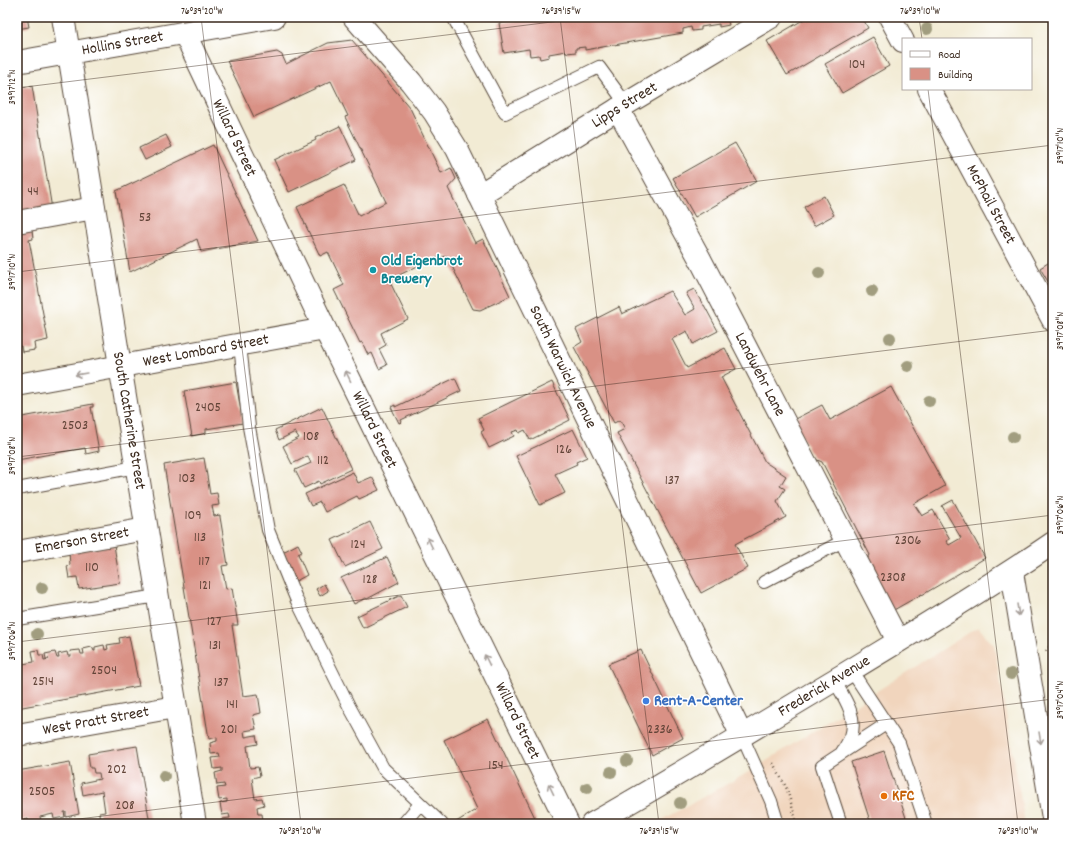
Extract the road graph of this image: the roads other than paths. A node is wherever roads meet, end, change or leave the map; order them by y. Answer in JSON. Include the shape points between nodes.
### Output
{"nodes":[{"id":1,"x":63,"y":17,"type":"edge"},
{"id":2,"x":274,"y":17,"type":"edge"},
{"id":3,"x":354,"y":17,"type":"edge"},
{"id":4,"x":453,"y":17,"type":"edge"},
{"id":5,"x":771,"y":17,"type":"edge"},
{"id":6,"x":890,"y":17,"type":"edge"},
{"id":7,"x":185,"y":34,"type":"junction"},
{"id":8,"x":902,"y":39,"type":"edge"},
{"id":9,"x":68,"y":53,"type":"junction"},
{"id":10,"x":17,"y":62,"type":"edge"},
{"id":11,"x":930,"y":90,"type":"edge"},
{"id":12,"x":622,"y":107,"type":"junction"},
{"id":13,"x":479,"y":195,"type":"junction"},
{"id":14,"x":94,"y":208,"type":"junction"},
{"id":15,"x":17,"y":222,"type":"edge"},
{"id":16,"x":1053,"y":320,"type":"edge"},
{"id":17,"x":325,"y":329,"type":"junction"},
{"id":18,"x":240,"y":345,"type":"junction"},
{"id":19,"x":120,"y":366,"type":"junction"},
{"id":20,"x":17,"y":385,"type":"edge"},
{"id":21,"x":136,"y":467,"type":"junction"},
{"id":22,"x":17,"y":489,"type":"edge"},
{"id":23,"x":146,"y":529,"type":"junction"},
{"id":24,"x":845,"y":540,"type":"junction"},
{"id":25,"x":1053,"y":543,"type":"edge"},
{"id":26,"x":17,"y":552,"type":"edge"},
{"id":27,"x":1053,"y":558,"type":"edge"},
{"id":28,"x":1012,"y":572,"type":"junction"},
{"id":29,"x":764,"y":582,"type":"dead end"},
{"id":30,"x":157,"y":596,"type":"junction"},
{"id":31,"x":17,"y":619,"type":"edge"},
{"id":32,"x":898,"y":641,"type":"junction"},
{"id":33,"x":842,"y":675,"type":"junction"},
{"id":34,"x":175,"y":706,"type":"junction"},
{"id":35,"x":886,"y":724,"type":"junction"},
{"id":36,"x":17,"y":736,"type":"edge"},
{"id":37,"x":742,"y":736,"type":"junction"},
{"id":38,"x":842,"y":753,"type":"junction"},
{"id":39,"x":420,"y":804,"type":"junction"},
{"id":40,"x":1053,"y":818,"type":"edge"},
{"id":41,"x":195,"y":824,"type":"edge"},
{"id":42,"x":403,"y":824,"type":"edge"},
{"id":43,"x":442,"y":824,"type":"edge"},
{"id":44,"x":568,"y":824,"type":"edge"},
{"id":45,"x":592,"y":824,"type":"edge"},
{"id":46,"x":778,"y":824,"type":"edge"},
{"id":47,"x":841,"y":824,"type":"edge"},
{"id":48,"x":926,"y":824,"type":"edge"}],
"edges":[{"from":1,"to":9,"type":"street","name":"South Catherine Street"},
{"from":2,"to":7,"type":"street","name":"Hollins Street"},
{"from":3,"to":13,"type":"street","name":"South Warwick Avenue","via":[[434,112],[457,150]]},
{"from":4,"to":12,"type":"lane","via":[[505,113],[598,67]]},
{"from":5,"to":12,"type":"street","name":"Lipps Street"},
{"from":6,"to":8,"type":"street"},
{"from":7,"to":9,"type":"street","name":"Hollins Street"},
{"from":7,"to":17,"type":"street","name":"Willard Street"},
{"from":9,"to":10,"type":"street","name":"Hollins Street"},
{"from":9,"to":14,"type":"street","name":"South Catherine Street"},
{"from":11,"to":16,"type":"street","name":"McPhail Street"},
{"from":12,"to":13,"type":"street","name":"Lipps Street"},
{"from":12,"to":24,"type":"street","name":"Landwehr Lane"},
{"from":13,"to":37,"type":"street","name":"South Warwick Avenue"},
{"from":14,"to":15,"type":"street"},
{"from":14,"to":19,"type":"street","name":"South Catherine Street"},
{"from":17,"to":18,"type":"street","name":"West Lombard Street"},
{"from":44,"to":17,"type":"street","name":"Willard Street","one_way":true},
{"from":18,"to":19,"type":"street","name":"West Lombard Street"},
{"from":18,"to":39,"type":"lane","via":[[249,427],[268,530],[297,601],[383,768]]},
{"from":19,"to":20,"type":"street","name":"West Lombard Street","one_way":true},
{"from":19,"to":21,"type":"street","name":"South Catherine Street"},
{"from":21,"to":22,"type":"lane"},
{"from":21,"to":23,"type":"street","name":"South Catherine Street"},
{"from":23,"to":26,"type":"street","name":"Emerson Street"},
{"from":23,"to":30,"type":"street","name":"South Catherine Street"},
{"from":24,"to":29,"type":"lane"},
{"from":24,"to":32,"type":"street","name":"Landwehr Lane"},
{"from":25,"to":28,"type":"street","name":"Frederick Avenue"},
{"from":27,"to":28,"type":"street"},
{"from":28,"to":32,"type":"street","name":"Frederick Avenue"},
{"from":28,"to":40,"type":"street","one_way":true},
{"from":30,"to":31,"type":"lane"},
{"from":30,"to":34,"type":"street","name":"South Catherine Street"},
{"from":32,"to":33,"type":"street","name":"Frederick Avenue"},
{"from":33,"to":35,"type":"lane"},
{"from":33,"to":37,"type":"street","name":"Frederick Avenue"},
{"from":33,"to":38,"type":"lane","via":[[846,702],[851,713],[851,735]]},
{"from":34,"to":36,"type":"street","name":"West Pratt Street"},
{"from":34,"to":41,"type":"street","name":"South Catherine Street"},
{"from":35,"to":38,"type":"lane"},
{"from":35,"to":48,"type":"lane","via":[[898,743]]},
{"from":37,"to":45,"type":"street","name":"Frederick Avenue"},
{"from":37,"to":46,"type":"lane","via":[[771,801]]},
{"from":38,"to":47,"type":"lane","via":[[822,766]]},
{"from":39,"to":42,"type":"lane"},
{"from":39,"to":43,"type":"lane"}]}
